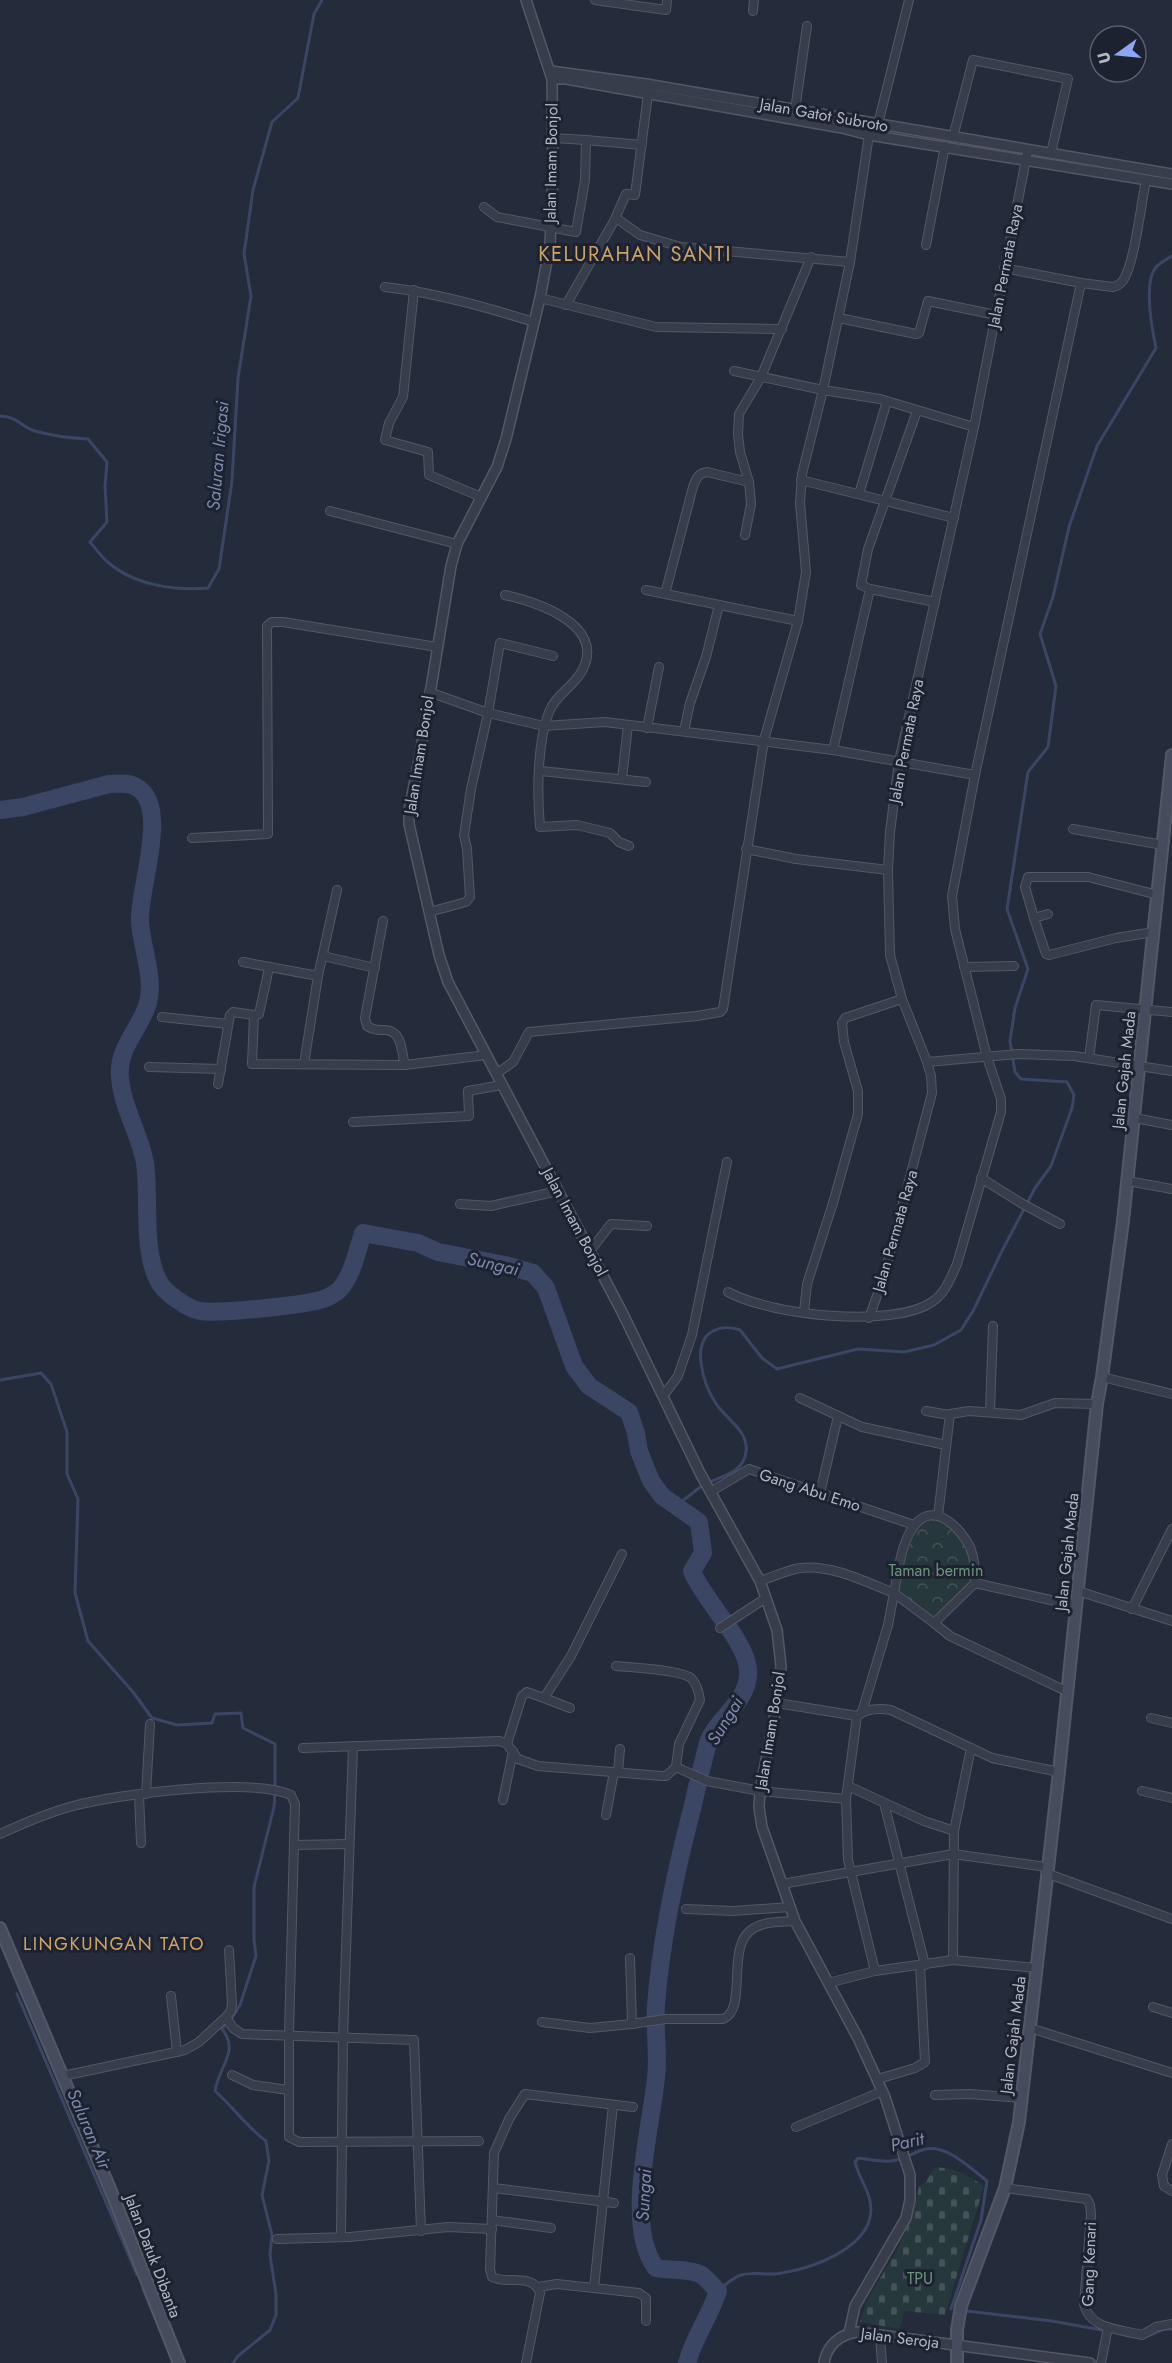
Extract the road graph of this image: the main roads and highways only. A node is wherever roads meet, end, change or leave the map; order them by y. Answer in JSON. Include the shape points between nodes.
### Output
{"nodes":[{"id":1,"x":1172,"y":755,"type":"edge"},
{"id":2,"x":0,"y":1928,"type":"edge"},
{"id":3,"x":179,"y":2363,"type":"edge"},
{"id":4,"x":957,"y":2363,"type":"edge"}],
"edges":[{"from":1,"to":4,"type":"main road","name":"Jalan Gajah Mada","via":[[1128,1181],[1097,1404],[1021,2098],[1005,2188],[961,2306]]},
{"from":2,"to":3,"type":"main road","name":"Jalan Datuk Dibanta"}]}
